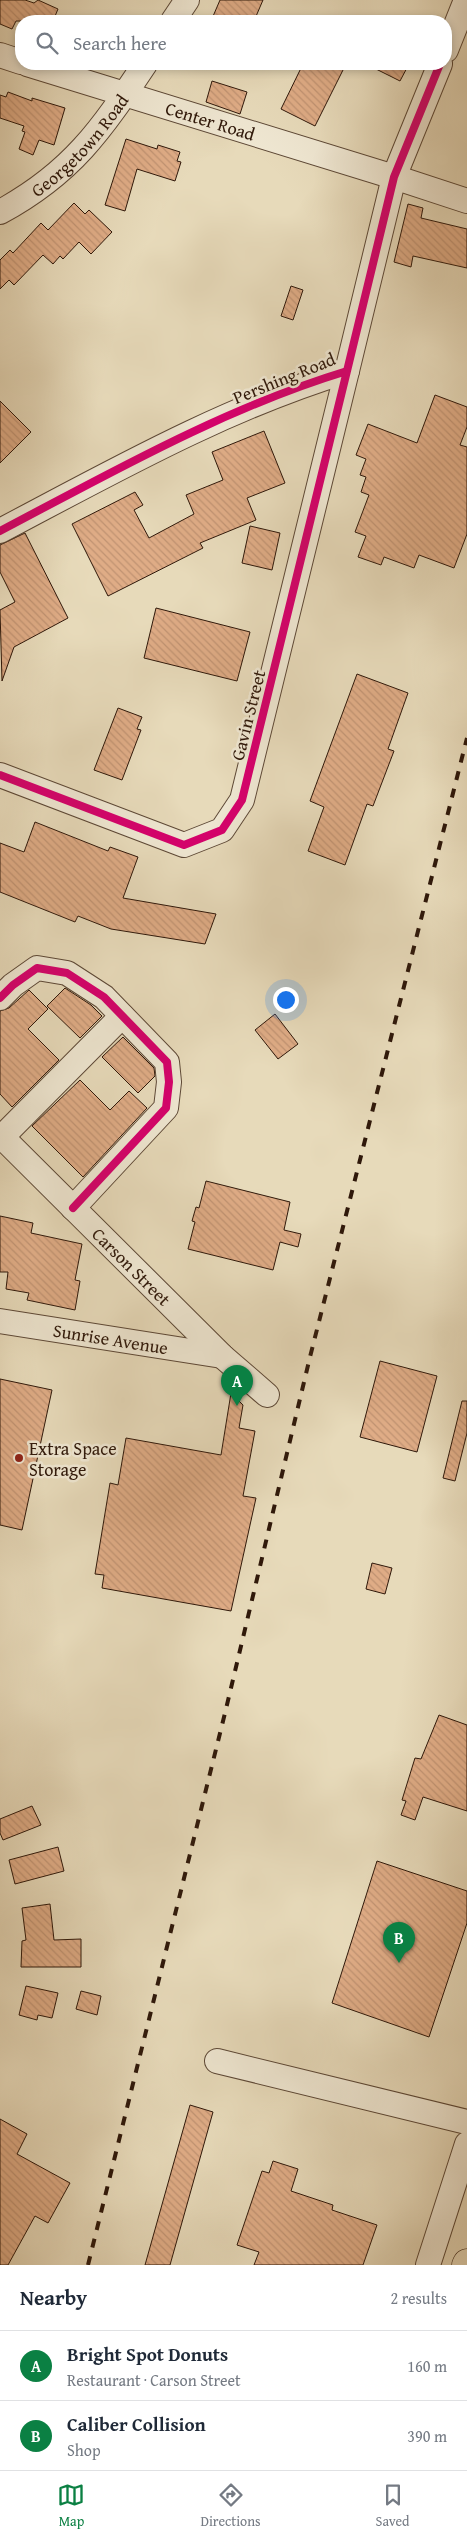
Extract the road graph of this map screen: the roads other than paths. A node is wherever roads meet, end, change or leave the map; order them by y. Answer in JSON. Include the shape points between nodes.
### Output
{"nodes":[{"id":1,"x":186,"y":0,"type":"edge"},
{"id":2,"x":466,"y":0,"type":"edge"},
{"id":3,"x":176,"y":15,"type":"edge"},
{"id":4,"x":452,"y":35,"type":"edge"},
{"id":5,"x":0,"y":55,"type":"edge"},
{"id":6,"x":15,"y":60,"type":"edge"},
{"id":7,"x":47,"y":70,"type":"edge"},
{"id":8,"x":141,"y":70,"type":"edge"},
{"id":9,"x":438,"y":70,"type":"edge"},
{"id":10,"x":125,"y":94,"type":"junction"},
{"id":11,"x":394,"y":177,"type":"junction"},
{"id":12,"x":467,"y":201,"type":"edge"},
{"id":13,"x":0,"y":212,"type":"edge"},
{"id":14,"x":347,"y":370,"type":"junction"},
{"id":15,"x":0,"y":531,"type":"edge"},
{"id":16,"x":0,"y":775,"type":"edge"},
{"id":17,"x":0,"y":998,"type":"edge"},
{"id":18,"x":122,"y":1016,"type":"junction"},
{"id":19,"x":1,"y":1136,"type":"edge"},
{"id":20,"x":73,"y":1208,"type":"junction"},
{"id":21,"x":0,"y":1321,"type":"edge"},
{"id":22,"x":222,"y":1356,"type":"junction"},
{"id":23,"x":267,"y":1395,"type":"dead end"},
{"id":24,"x":217,"y":2061,"type":"dead end"},
{"id":25,"x":467,"y":2122,"type":"edge"},
{"id":26,"x":467,"y":2144,"type":"edge"},
{"id":27,"x":428,"y":2265,"type":"edge"}],
"edges":[{"from":1,"to":3,"type":"street"},
{"from":2,"to":4,"type":"street"},
{"from":5,"to":6,"type":"street"},
{"from":7,"to":10,"type":"street","name":"Center Road"},
{"from":8,"to":10,"type":"street","name":"Georgetown Road"},
{"from":9,"to":11,"type":"street","name":"Pershing Road"},
{"from":10,"to":11,"type":"street","name":"Center Road"},
{"from":10,"to":13,"type":"street","name":"Georgetown Road","via":[[82,150],[57,176]]},
{"from":11,"to":12,"type":"street","name":"Center Road"},
{"from":11,"to":14,"type":"street","name":"Pershing Road"},
{"from":14,"to":15,"type":"street","name":"Pershing Road","via":[[296,387],[173,442]]},
{"from":14,"to":16,"type":"street","name":"Gavin Street","via":[[242,800],[222,830],[184,845]]},
{"from":17,"to":18,"type":"street","via":[[37,968],[67,973],[104,997]]},
{"from":18,"to":19,"type":"street"},
{"from":18,"to":20,"type":"street","via":[[167,1062],[166,1108]]},
{"from":19,"to":20,"type":"street","name":"Carson Street"},
{"from":20,"to":22,"type":"street","name":"Carson Street"},
{"from":21,"to":22,"type":"street","name":"Sunrise Avenue"},
{"from":22,"to":23,"type":"street","name":"Carson Street"},
{"from":24,"to":25,"type":"street"},
{"from":26,"to":27,"type":"street"}]}
